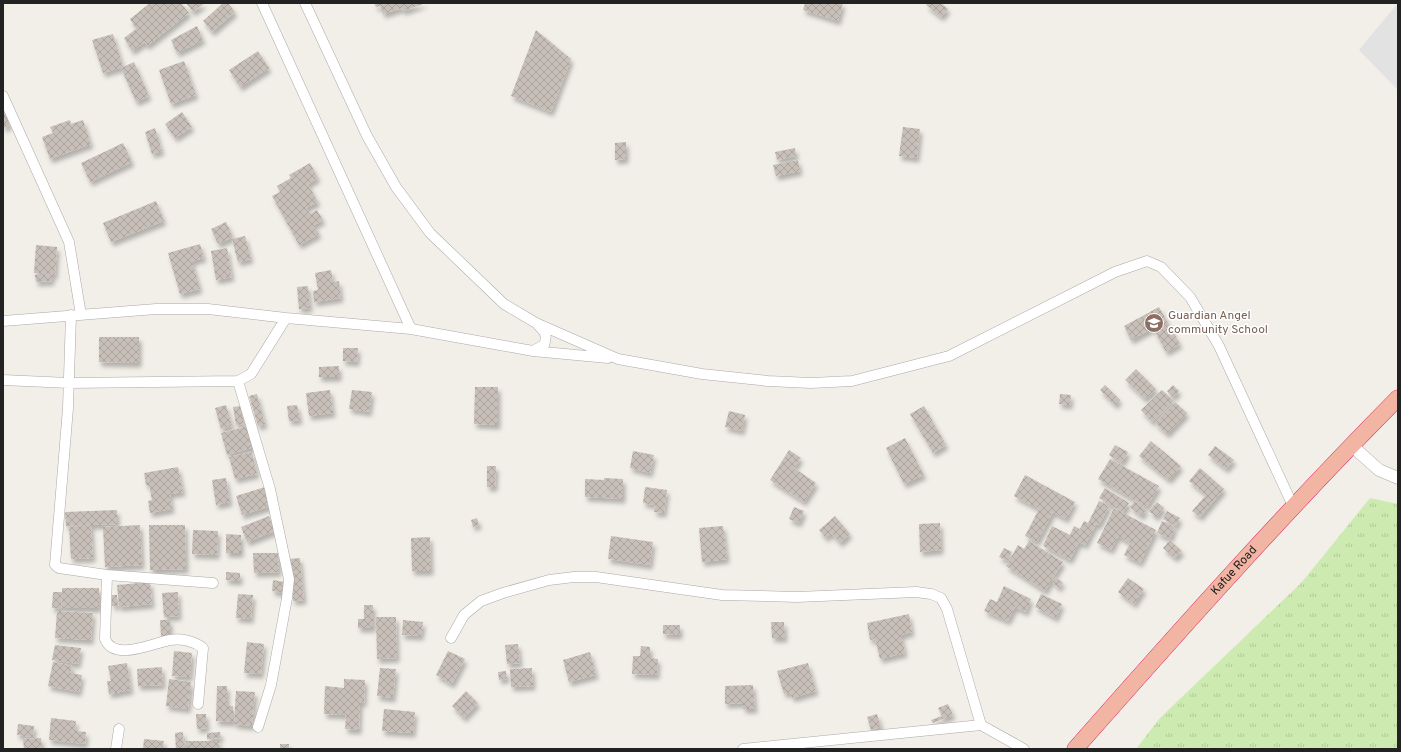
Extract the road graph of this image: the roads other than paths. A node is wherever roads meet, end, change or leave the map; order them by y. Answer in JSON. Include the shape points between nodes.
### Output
{"nodes":[{"id":1,"x":262,"y":3,"type":"edge"},
{"id":2,"x":305,"y":3,"type":"edge"},
{"id":3,"x":3,"y":96,"type":"edge"},
{"id":4,"x":76,"y":315,"type":"junction"},
{"id":5,"x":286,"y":318,"type":"junction"},
{"id":6,"x":3,"y":321,"type":"edge"},
{"id":7,"x":536,"y":324,"type":"junction"},
{"id":8,"x":411,"y":329,"type":"junction"},
{"id":9,"x":533,"y":351,"type":"junction"},
{"id":10,"x":618,"y":359,"type":"junction"},
{"id":11,"x":3,"y":380,"type":"edge"},
{"id":12,"x":238,"y":381,"type":"junction"},
{"id":13,"x":69,"y":383,"type":"junction"},
{"id":14,"x":1398,"y":398,"type":"edge"},
{"id":15,"x":1351,"y":445,"type":"junction"},
{"id":16,"x":1398,"y":478,"type":"edge"},
{"id":17,"x":1293,"y":506,"type":"junction"},
{"id":18,"x":107,"y":575,"type":"junction"},
{"id":19,"x":213,"y":583,"type":"dead end"},
{"id":20,"x":451,"y":638,"type":"dead end"},
{"id":21,"x":198,"y":704,"type":"dead end"},
{"id":22,"x":981,"y":725,"type":"junction"},
{"id":23,"x":258,"y":727,"type":"dead end"},
{"id":24,"x":119,"y":729,"type":"dead end"},
{"id":25,"x":116,"y":749,"type":"edge"},
{"id":26,"x":743,"y":749,"type":"edge"},
{"id":27,"x":1024,"y":749,"type":"edge"},
{"id":28,"x":1075,"y":749,"type":"edge"}],
"edges":[{"from":1,"to":8,"type":"street"},
{"from":2,"to":7,"type":"street","via":[[367,136],[396,186],[430,233],[460,263],[504,304]]},
{"from":3,"to":4,"type":"street","via":[[69,242]]},
{"from":4,"to":5,"type":"street","via":[[156,309],[208,309]]},
{"from":4,"to":6,"type":"street"},
{"from":4,"to":13,"type":"street"},
{"from":5,"to":8,"type":"street"},
{"from":5,"to":12,"type":"street","via":[[252,374]]},
{"from":7,"to":9,"type":"street","via":[[545,332],[546,339],[544,345]]},
{"from":7,"to":10,"type":"street"},
{"from":8,"to":9,"type":"street"},
{"from":9,"to":10,"type":"street"},
{"from":10,"to":17,"type":"street","via":[[702,374],[768,381],[811,384],[852,381],[949,356],[1115,272],[1147,261],[1161,267],[1190,297],[1219,346]]},
{"from":11,"to":13,"type":"street"},
{"from":12,"to":13,"type":"street"},
{"from":12,"to":23,"type":"street","via":[[270,489],[289,579],[271,685]]},
{"from":13,"to":18,"type":"street","via":[[55,565],[59,568]]},
{"from":14,"to":15,"type":"highway","name":"Kafue Road"},
{"from":15,"to":16,"type":"street","via":[[1379,470]]},
{"from":15,"to":17,"type":"highway","name":"Kafue Road"},
{"from":17,"to":28,"type":"highway","name":"Kafue Road"},
{"from":18,"to":19,"type":"street"},
{"from":18,"to":21,"type":"street","via":[[106,644],[111,648],[130,651],[171,640],[196,643],[203,648]]},
{"from":20,"to":22,"type":"street","via":[[464,615],[481,601],[550,580],[574,577],[596,577],[722,595],[797,597],[916,592],[931,594],[941,598],[947,609]]},
{"from":22,"to":26,"type":"street"},
{"from":22,"to":27,"type":"street"},
{"from":24,"to":25,"type":"street"}]}
